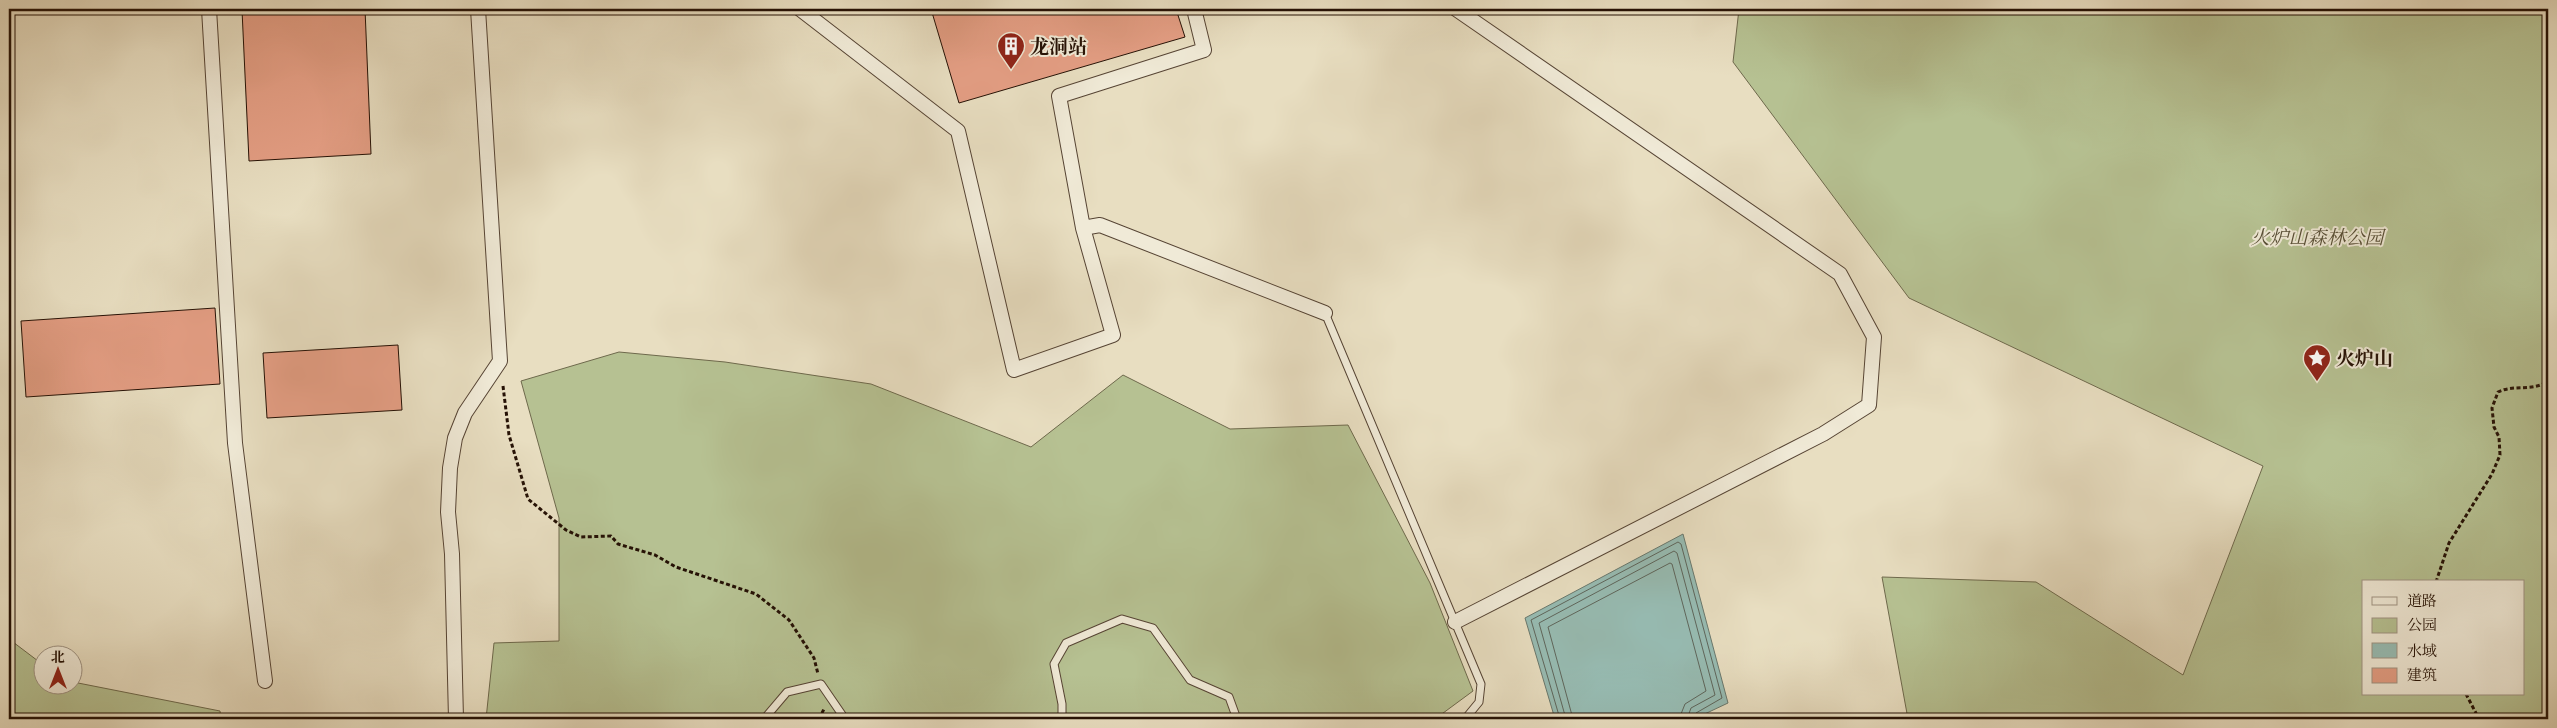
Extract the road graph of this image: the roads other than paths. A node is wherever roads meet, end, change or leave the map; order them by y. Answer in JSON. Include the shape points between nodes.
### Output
{"nodes":[{"id":1,"x":209,"y":9,"type":"edge"},
{"id":2,"x":478,"y":9,"type":"edge"},
{"id":3,"x":800,"y":9,"type":"edge"},
{"id":4,"x":1194,"y":9,"type":"edge"},
{"id":5,"x":1456,"y":9,"type":"edge"},
{"id":6,"x":1084,"y":228,"type":"junction"},
{"id":7,"x":1325,"y":313,"type":"joint"},
{"id":8,"x":1455,"y":622,"type":"junction"},
{"id":9,"x":265,"y":681,"type":"dead end"},
{"id":10,"x":456,"y":719,"type":"edge"},
{"id":11,"x":764,"y":719,"type":"edge"},
{"id":12,"x":845,"y":719,"type":"edge"},
{"id":13,"x":1062,"y":719,"type":"edge"},
{"id":14,"x":1237,"y":719,"type":"edge"},
{"id":15,"x":1465,"y":719,"type":"edge"}],
"edges":[{"from":1,"to":9,"type":"street","via":[[235,443]]},
{"from":2,"to":10,"type":"street","via":[[500,361],[466,413],[456,438],[450,468],[448,512]]},
{"from":3,"to":6,"type":"street","via":[[958,131],[1014,370],[1114,336]]},
{"from":4,"to":6,"type":"street","via":[[1204,50],[1059,96]]},
{"from":5,"to":8,"type":"street","via":[[1840,274],[1874,337],[1869,406],[1823,434]]},
{"from":6,"to":7,"type":"street","via":[[1100,226]]},
{"from":7,"to":8,"type":"lane"},
{"from":8,"to":15,"type":"lane","via":[[1482,684],[1479,702]]},
{"from":11,"to":12,"type":"lane","via":[[787,692],[821,684]]},
{"from":13,"to":14,"type":"lane","via":[[1054,664],[1066,643],[1122,619],[1154,628],[1190,680],[1229,698]]}]}
